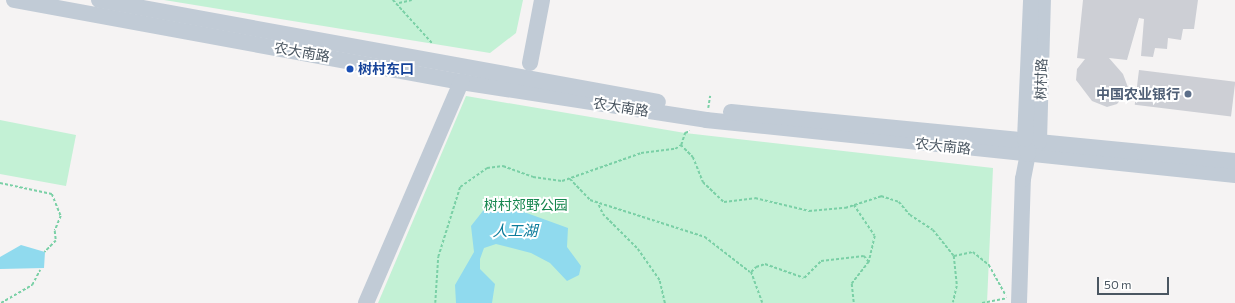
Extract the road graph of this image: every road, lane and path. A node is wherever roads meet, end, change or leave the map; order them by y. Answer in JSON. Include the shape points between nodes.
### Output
{"nodes":[{"id":1,"x":14,"y":0,"type":"edge"},
{"id":2,"x":99,"y":0,"type":"edge"},
{"id":3,"x":393,"y":0,"type":"edge"},
{"id":4,"x":412,"y":0,"type":"edge"},
{"id":5,"x":542,"y":0,"type":"edge"},
{"id":6,"x":1031,"y":0,"type":"edge"},
{"id":7,"x":1043,"y":0,"type":"edge"},
{"id":8,"x":398,"y":3,"type":"junction"},
{"id":9,"x":433,"y":44,"type":"dead end"},
{"id":10,"x":530,"y":63,"type":"dead end"},
{"id":11,"x":461,"y":82,"type":"junction"},
{"id":12,"x":698,"y":131,"type":"dead end"},
{"id":13,"x":681,"y":145,"type":"junction"},
{"id":14,"x":1031,"y":145,"type":"junction"},
{"id":15,"x":1235,"y":161,"type":"edge"},
{"id":16,"x":1235,"y":174,"type":"edge"},
{"id":17,"x":570,"y":179,"type":"junction"},
{"id":18,"x":0,"y":183,"type":"edge"},
{"id":19,"x":599,"y":204,"type":"junction"},
{"id":20,"x":854,"y":205,"type":"junction"},
{"id":21,"x":46,"y":252,"type":"dead end"},
{"id":22,"x":954,"y":256,"type":"junction"},
{"id":23,"x":869,"y":262,"type":"junction"},
{"id":24,"x":40,"y":270,"type":"dead end"},
{"id":25,"x":751,"y":272,"type":"junction"},
{"id":26,"x":1015,"y":300,"type":"edge"},
{"id":27,"x":1,"y":303,"type":"edge"},
{"id":28,"x":366,"y":303,"type":"edge"},
{"id":29,"x":435,"y":303,"type":"edge"},
{"id":30,"x":665,"y":303,"type":"edge"},
{"id":31,"x":762,"y":303,"type":"edge"},
{"id":32,"x":854,"y":303,"type":"edge"},
{"id":33,"x":953,"y":303,"type":"edge"},
{"id":34,"x":982,"y":303,"type":"edge"}],
"edges":[{"from":1,"to":11,"type":"main road","name":"农大南路"},
{"from":2,"to":14,"type":"main road","name":"农大南路","via":[[700,108]]},
{"from":3,"to":8,"type":"path"},
{"from":4,"to":8,"type":"path"},
{"from":5,"to":10,"type":"main road"},
{"from":6,"to":14,"type":"main road","name":"树村路"},
{"from":7,"to":14,"type":"main road","name":"树村路"},
{"from":8,"to":9,"type":"path"},
{"from":11,"to":14,"type":"main road","name":"农大南路","via":[[706,120]]},
{"from":11,"to":28,"type":"main road"},
{"from":12,"to":13,"type":"path","via":[[685,132]]},
{"from":13,"to":17,"type":"path","via":[[640,152]]},
{"from":13,"to":20,"type":"path","via":[[693,156],[703,182],[724,202],[755,198],[809,211]]},
{"from":14,"to":15,"type":"main road","name":"农大南路"},
{"from":14,"to":16,"type":"main road","name":"农大南路"},
{"from":14,"to":26,"type":"main road","name":"树村路","via":[[1023,179]]},
{"from":17,"to":19,"type":"path","via":[[579,191]]},
{"from":17,"to":29,"type":"path","via":[[550,181],[503,166],[487,168],[460,187],[438,257]]},
{"from":18,"to":21,"type":"path","via":[[52,194],[61,216],[55,231],[56,241]]},
{"from":19,"to":25,"type":"path","via":[[705,237]]},
{"from":19,"to":30,"type":"path","via":[[602,214],[638,249],[660,281]]},
{"from":20,"to":22,"type":"path","via":[[881,196],[899,202],[910,215],[933,230]]},
{"from":20,"to":23,"type":"path","via":[[875,236]]},
{"from":22,"to":26,"type":"path","via":[[973,252],[989,265]]},
{"from":22,"to":33,"type":"path","via":[[957,286]]},
{"from":23,"to":25,"type":"path","via":[[864,256],[829,258],[821,261],[804,278],[765,264]]},
{"from":23,"to":32,"type":"path","via":[[852,284]]},
{"from":24,"to":27,"type":"path","via":[[32,285]]},
{"from":25,"to":31,"type":"path"},
{"from":26,"to":34,"type":"path"}]}
